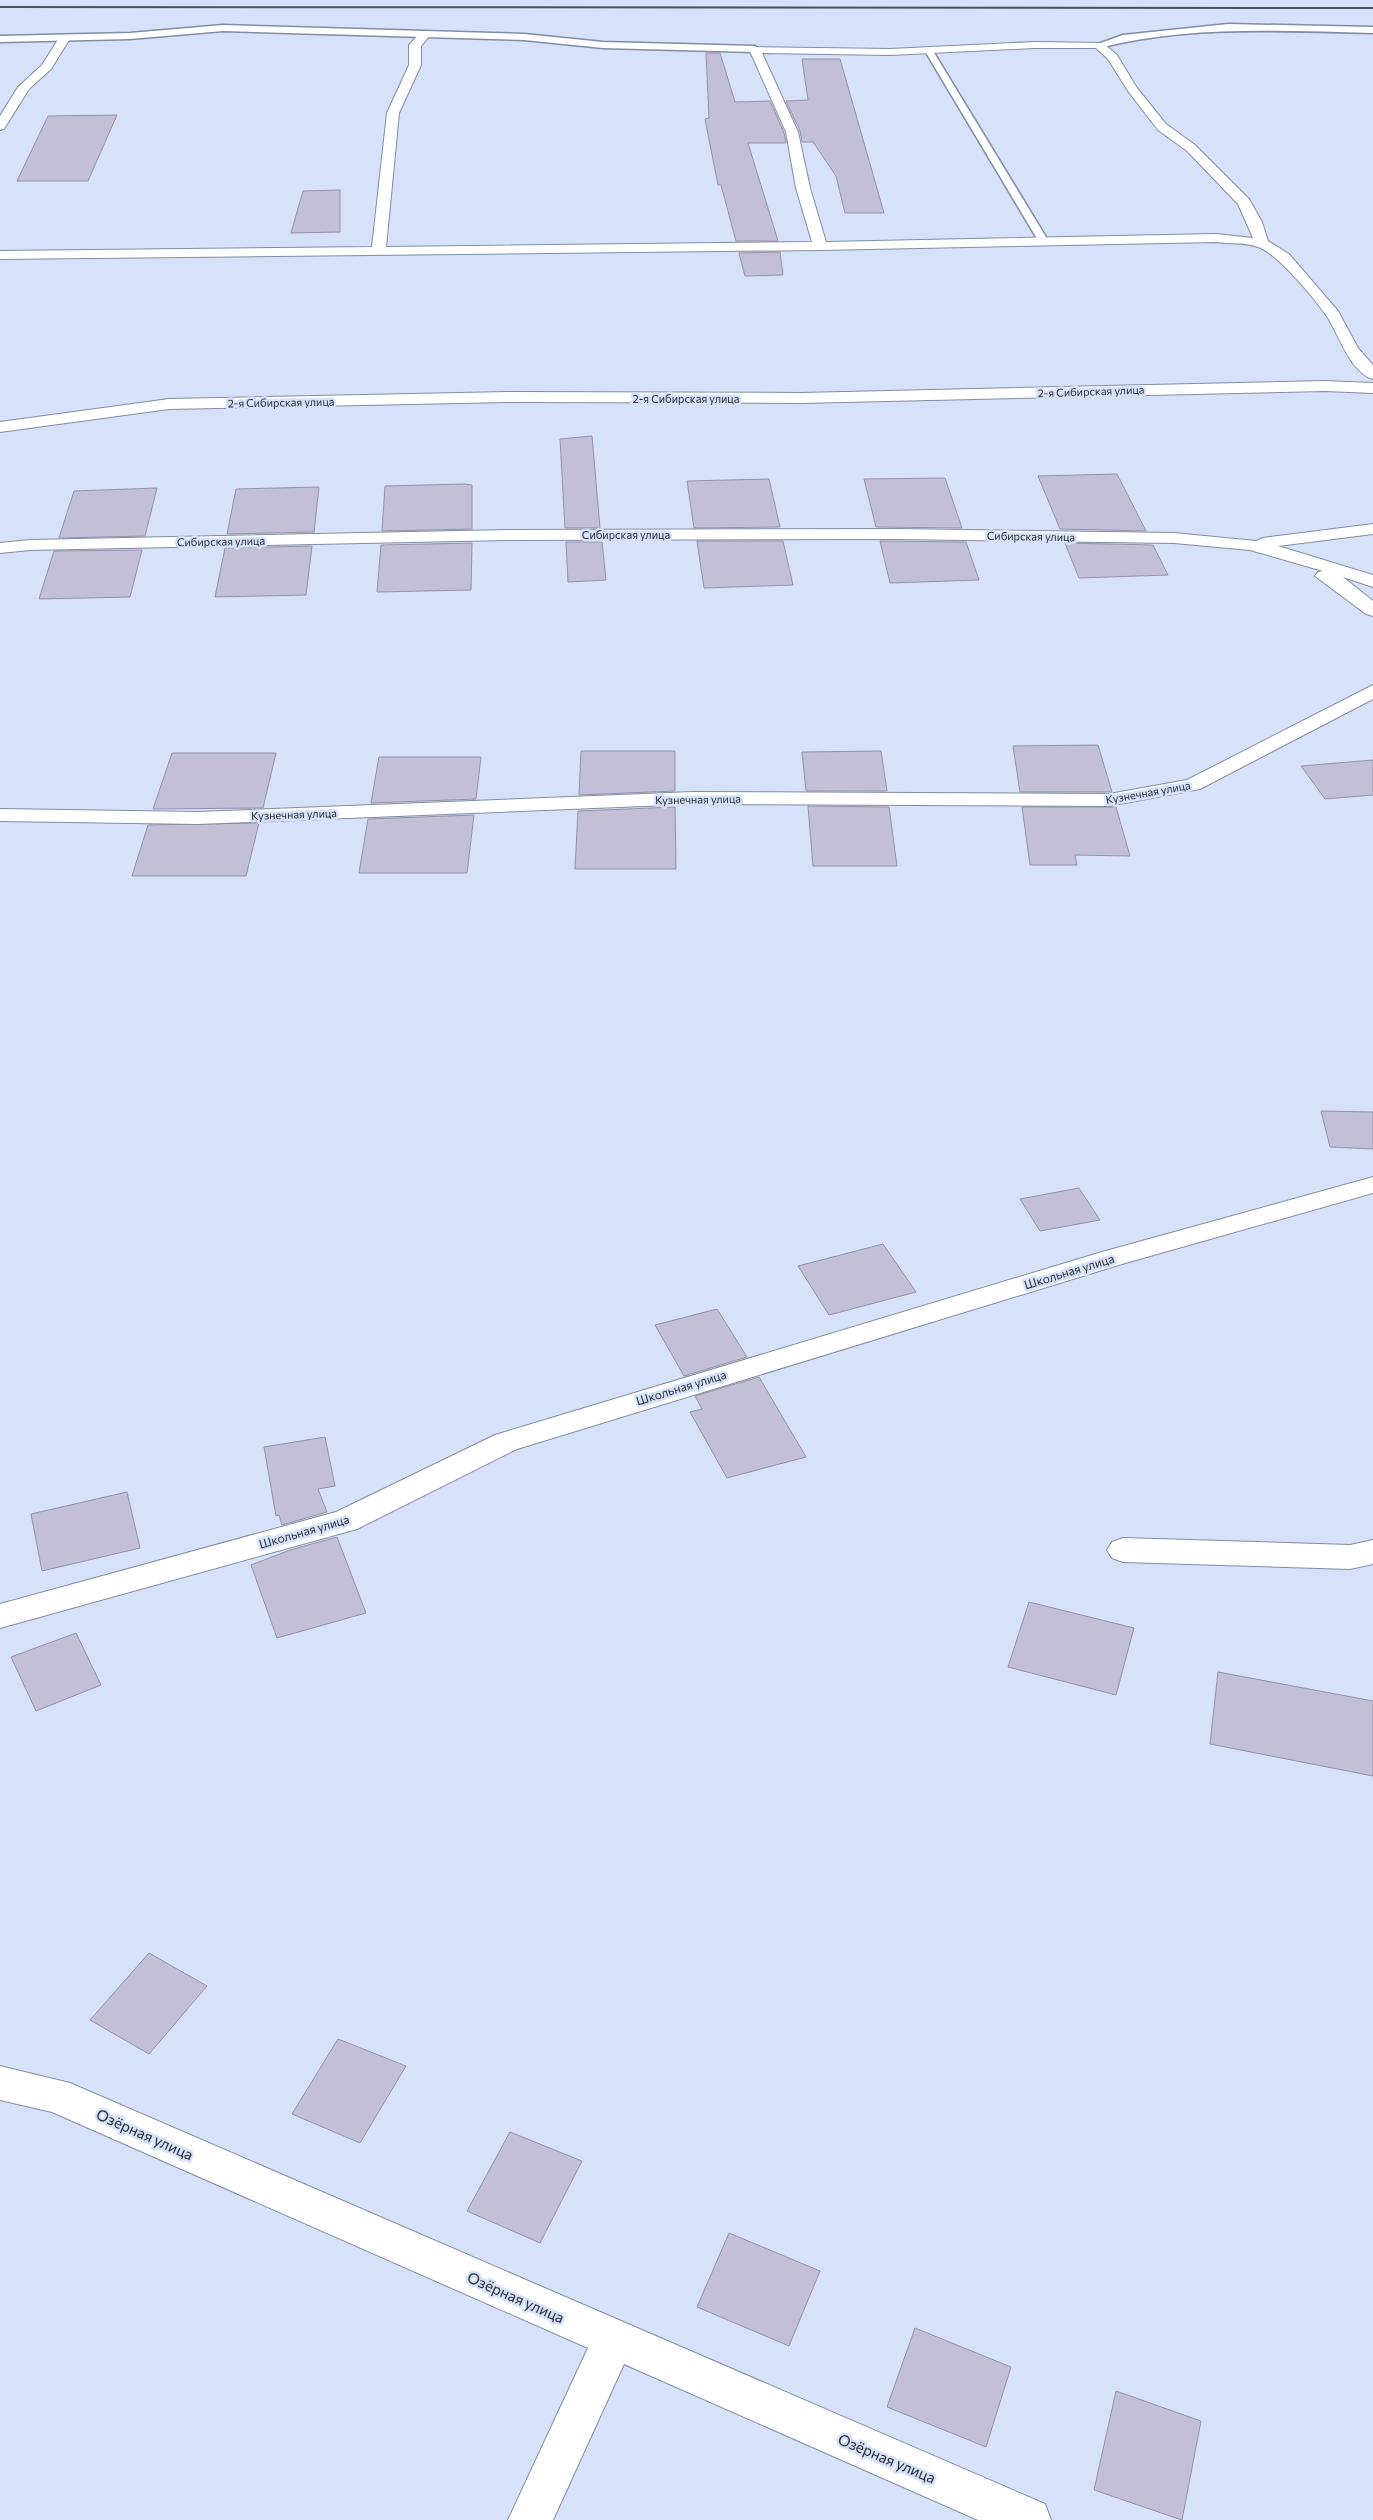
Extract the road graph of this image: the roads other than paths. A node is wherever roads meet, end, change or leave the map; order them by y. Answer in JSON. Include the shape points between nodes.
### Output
{"nodes":[{"id":1,"x":1373,"y":30,"type":"edge"},
{"id":2,"x":425,"y":34,"type":"junction"},
{"id":3,"x":0,"y":39,"type":"edge"},
{"id":4,"x":63,"y":40,"type":"junction"},
{"id":5,"x":1099,"y":45,"type":"junction"},
{"id":6,"x":755,"y":49,"type":"junction"},
{"id":7,"x":929,"y":51,"type":"junction"},
{"id":8,"x":0,"y":126,"type":"edge"},
{"id":9,"x":1044,"y":242,"type":"junction"},
{"id":10,"x":1262,"y":243,"type":"junction"},
{"id":11,"x":820,"y":246,"type":"junction"},
{"id":12,"x":379,"y":250,"type":"junction"},
{"id":13,"x":0,"y":255,"type":"edge"},
{"id":14,"x":1373,"y":374,"type":"edge"},
{"id":15,"x":1373,"y":388,"type":"edge"},
{"id":16,"x":0,"y":427,"type":"edge"},
{"id":17,"x":1373,"y":529,"type":"edge"},
{"id":18,"x":1251,"y":545,"type":"junction"},
{"id":19,"x":0,"y":548,"type":"edge"},
{"id":20,"x":1373,"y":582,"type":"edge"},
{"id":21,"x":1373,"y":610,"type":"edge"},
{"id":22,"x":1373,"y":691,"type":"edge"},
{"id":23,"x":0,"y":815,"type":"edge"},
{"id":24,"x":1373,"y":1185,"type":"edge"},
{"id":25,"x":1122,"y":1550,"type":"dead end"},
{"id":26,"x":1373,"y":1552,"type":"edge"},
{"id":27,"x":0,"y":1616,"type":"edge"},
{"id":28,"x":0,"y":2083,"type":"edge"},
{"id":29,"x":614,"y":2340,"type":"junction"},
{"id":30,"x":530,"y":2520,"type":"edge"},
{"id":31,"x":1029,"y":2520,"type":"edge"}],
"edges":[{"from":1,"to":5,"type":"lane","via":[[1228,27],[1123,38]]},
{"from":2,"to":4,"type":"lane","via":[[223,28]]},
{"from":2,"to":6,"type":"lane","via":[[524,37],[602,45]]},
{"from":2,"to":12,"type":"street","via":[[415,46],[415,66],[393,113]]},
{"from":3,"to":4,"type":"lane"},
{"from":4,"to":8,"type":"street","via":[[47,67],[24,87]]},
{"from":5,"to":7,"type":"street","via":[[1034,44]]},
{"from":5,"to":10,"type":"street","via":[[1113,57],[1132,89],[1162,127],[1191,148],[1244,202]]},
{"from":6,"to":7,"type":"street"},
{"from":6,"to":11,"type":"street","via":[[792,132],[803,188]]},
{"from":7,"to":9,"type":"lane"},
{"from":9,"to":10,"type":"street","via":[[1216,238]]},
{"from":9,"to":11,"type":"street"},
{"from":10,"to":14,"type":"street","via":[[1284,257],[1327,307],[1351,350]]},
{"from":11,"to":12,"type":"street"},
{"from":12,"to":13,"type":"street"},
{"from":15,"to":16,"type":"street","name":"2-я Сибирская улица","via":[[1325,386],[810,398],[508,397],[169,404]]},
{"from":17,"to":18,"type":"street"},
{"from":18,"to":19,"type":"street","name":"Сибирская улица","via":[[1174,538],[867,534],[498,535]]},
{"from":18,"to":20,"type":"street"},
{"from":18,"to":21,"type":"street","via":[[1335,580]]},
{"from":22,"to":23,"type":"street","name":"Кузнечная улица","via":[[1193,785],[1109,800],[693,798],[198,818]]},
{"from":24,"to":27,"type":"street","name":"Школьная улица","via":[[1102,1261],[515,1439],[346,1521]]},
{"from":25,"to":26,"type":"street","via":[[1350,1557]]},
{"from":28,"to":29,"type":"street","name":"Озёрная улица","via":[[56,2095]]},
{"from":29,"to":30,"type":"street"},
{"from":29,"to":31,"type":"street","name":"Озёрная улица"}]}
